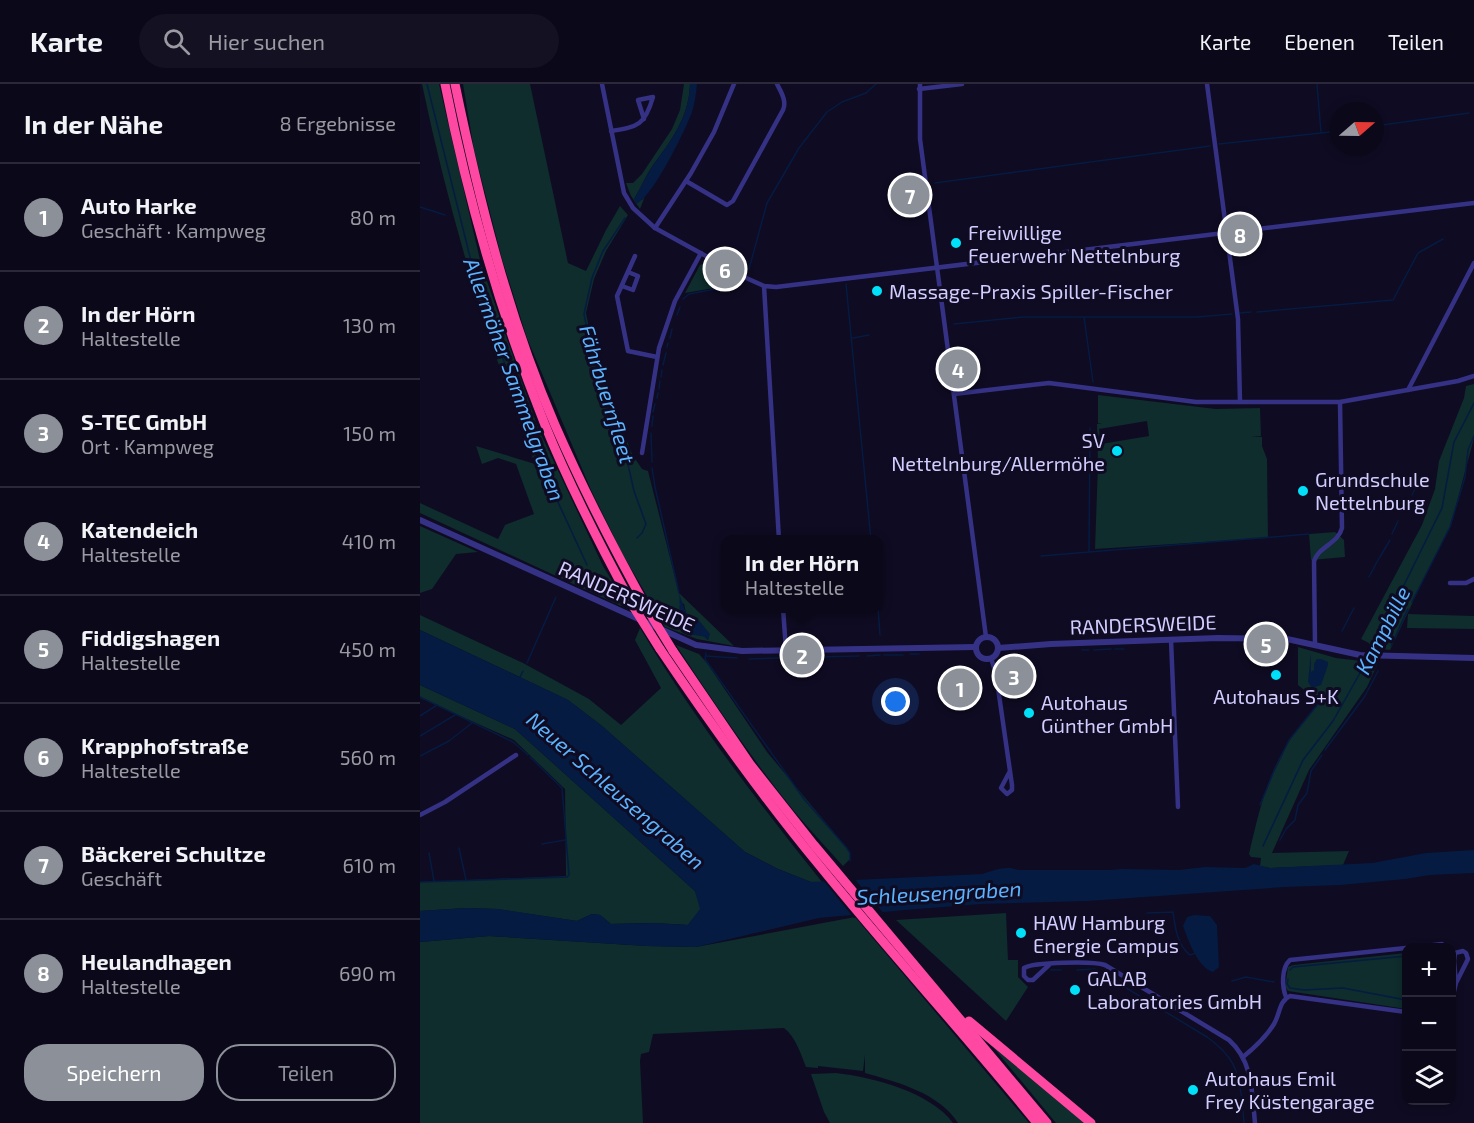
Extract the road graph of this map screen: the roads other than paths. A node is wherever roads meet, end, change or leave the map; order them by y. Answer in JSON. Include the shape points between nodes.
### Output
{"nodes":[{"id":1,"x":446,"y":84,"type":"edge"},
{"id":2,"x":455,"y":84,"type":"edge"},
{"id":3,"x":602,"y":84,"type":"edge"},
{"id":4,"x":734,"y":84,"type":"edge"},
{"id":5,"x":777,"y":84,"type":"edge"},
{"id":6,"x":962,"y":84,"type":"edge"},
{"id":7,"x":1206,"y":84,"type":"edge"},
{"id":8,"x":919,"y":86,"type":"edge"},
{"id":9,"x":644,"y":119,"type":"junction"},
{"id":10,"x":611,"y":131,"type":"junction"},
{"id":11,"x":686,"y":181,"type":"junction"},
{"id":12,"x":1474,"y":203,"type":"edge"},
{"id":13,"x":655,"y":228,"type":"junction"},
{"id":14,"x":1226,"y":234,"type":"junction"},
{"id":15,"x":701,"y":253,"type":"junction"},
{"id":16,"x":635,"y":256,"type":"dead end"},
{"id":17,"x":1474,"y":263,"type":"edge"},
{"id":18,"x":936,"y":268,"type":"junction"},
{"id":19,"x":628,"y":272,"type":"junction"},
{"id":20,"x":764,"y":285,"type":"junction"},
{"id":21,"x":622,"y":286,"type":"junction"},
{"id":22,"x":657,"y":357,"type":"junction"},
{"id":23,"x":1474,"y":376,"type":"edge"},
{"id":24,"x":1408,"y":390,"type":"junction"},
{"id":25,"x":954,"y":394,"type":"junction"},
{"id":26,"x":1240,"y":402,"type":"junction"},
{"id":27,"x":1340,"y":402,"type":"junction"},
{"id":28,"x":642,"y":453,"type":"dead end"},
{"id":29,"x":420,"y":520,"type":"edge"},
{"id":30,"x":779,"y":535,"type":"edge"},
{"id":31,"x":1474,"y":579,"type":"edge"},
{"id":32,"x":1450,"y":583,"type":"dead end"},
{"id":33,"x":783,"y":613,"type":"edge"},
{"id":34,"x":986,"y":637,"type":"junction"},
{"id":35,"x":1171,"y":640,"type":"junction"},
{"id":36,"x":1315,"y":644,"type":"junction"},
{"id":37,"x":976,"y":647,"type":"junction"},
{"id":38,"x":998,"y":648,"type":"junction"},
{"id":39,"x":786,"y":650,"type":"junction"},
{"id":40,"x":991,"y":658,"type":"junction"},
{"id":41,"x":1474,"y":658,"type":"edge"},
{"id":42,"x":516,"y":755,"type":"dead end"},
{"id":43,"x":1010,"y":771,"type":"dead end"},
{"id":44,"x":1178,"y":807,"type":"dead end"},
{"id":45,"x":420,"y":815,"type":"edge"},
{"id":46,"x":1402,"y":949,"type":"edge"},
{"id":47,"x":1456,"y":950,"type":"edge"},
{"id":48,"x":1050,"y":964,"type":"junction"},
{"id":49,"x":1456,"y":983,"type":"edge"},
{"id":50,"x":1286,"y":997,"type":"junction"},
{"id":51,"x":949,"y":1004,"type":"junction"},
{"id":52,"x":1402,"y":1011,"type":"edge"},
{"id":53,"x":1243,"y":1057,"type":"junction"},
{"id":54,"x":1037,"y":1123,"type":"edge"},
{"id":55,"x":1047,"y":1123,"type":"edge"},
{"id":56,"x":1091,"y":1123,"type":"edge"},
{"id":57,"x":1255,"y":1123,"type":"edge"}],
"edges":[{"from":1,"to":54,"type":"highway","bridge":true,"via":[[469,188],[514,344],[577,497],[633,606],[743,769],[863,919]]},
{"from":2,"to":51,"type":"highway","bridge":true,"via":[[502,277],[523,341],[554,423],[617,556],[673,651],[750,764]]},
{"from":3,"to":10,"type":"street"},
{"from":4,"to":11,"type":"street","via":[[714,132]]},
{"from":5,"to":11,"type":"street","via":[[785,105],[733,201],[727,205]]},
{"from":6,"to":8,"type":"street"},
{"from":7,"to":14,"type":"street"},
{"from":8,"to":18,"type":"street","via":[[920,139]]},
{"from":9,"to":9,"type":"street","via":[[649,111],[653,97],[638,100]]},
{"from":9,"to":10,"type":"street","via":[[635,126]]},
{"from":10,"to":13,"type":"street","via":[[625,196]]},
{"from":11,"to":13,"type":"street"},
{"from":12,"to":14,"type":"street"},
{"from":13,"to":15,"type":"street"},
{"from":14,"to":18,"type":"street"},
{"from":14,"to":26,"type":"street","via":[[1238,319]]},
{"from":15,"to":20,"type":"street"},
{"from":15,"to":22,"type":"street","via":[[674,303]]},
{"from":16,"to":19,"type":"street"},
{"from":17,"to":24,"type":"street"},
{"from":18,"to":20,"type":"street"},
{"from":18,"to":25,"type":"street"},
{"from":19,"to":21,"type":"street"},
{"from":19,"to":21,"type":"street","via":[[638,276],[633,290]]},
{"from":20,"to":30,"type":"street"},
{"from":21,"to":22,"type":"street","via":[[617,296],[628,351]]},
{"from":22,"to":28,"type":"street"},
{"from":23,"to":24,"type":"street"},
{"from":24,"to":27,"type":"street"},
{"from":25,"to":26,"type":"street","via":[[1048,382],[1196,402]]},
{"from":25,"to":34,"type":"street"},
{"from":26,"to":27,"type":"street"},
{"from":27,"to":36,"type":"street","via":[[1342,528],[1314,561]]},
{"from":29,"to":39,"type":"street","name":"RANDERSWEIDE","via":[[687,642],[727,650]]},
{"from":31,"to":32,"type":"street"},
{"from":33,"to":39,"type":"street"},
{"from":34,"to":37,"type":"street"},
{"from":34,"to":38,"type":"street","via":[[993,639]]},
{"from":35,"to":36,"type":"street","name":"RANDERSWEIDE","via":[[1287,639]]},
{"from":35,"to":38,"type":"street","name":"RANDERSWEIDE"},
{"from":35,"to":44,"type":"street"},
{"from":36,"to":41,"type":"street","name":"RANDERSWEIDE","via":[[1360,654]]},
{"from":37,"to":39,"type":"street","name":"RANDERSWEIDE"},
{"from":37,"to":40,"type":"street","via":[[980,657]]},
{"from":38,"to":40,"type":"street"},
{"from":40,"to":43,"type":"street"},
{"from":42,"to":45,"type":"street"},
{"from":46,"to":50,"type":"street","via":[[1290,960],[1284,974]]},
{"from":47,"to":49,"type":"street","via":[[1466,953],[1468,959]]},
{"from":48,"to":48,"type":"street","via":[[1027,966],[1024,976],[1033,980]]},
{"from":48,"to":53,"type":"street","via":[[1109,966],[1220,1034]]},
{"from":50,"to":52,"type":"street"},
{"from":50,"to":53,"type":"street","via":[[1275,1023]]},
{"from":51,"to":55,"type":"highway"},
{"from":51,"to":56,"type":"highway"},
{"from":53,"to":57,"type":"street"}]}
